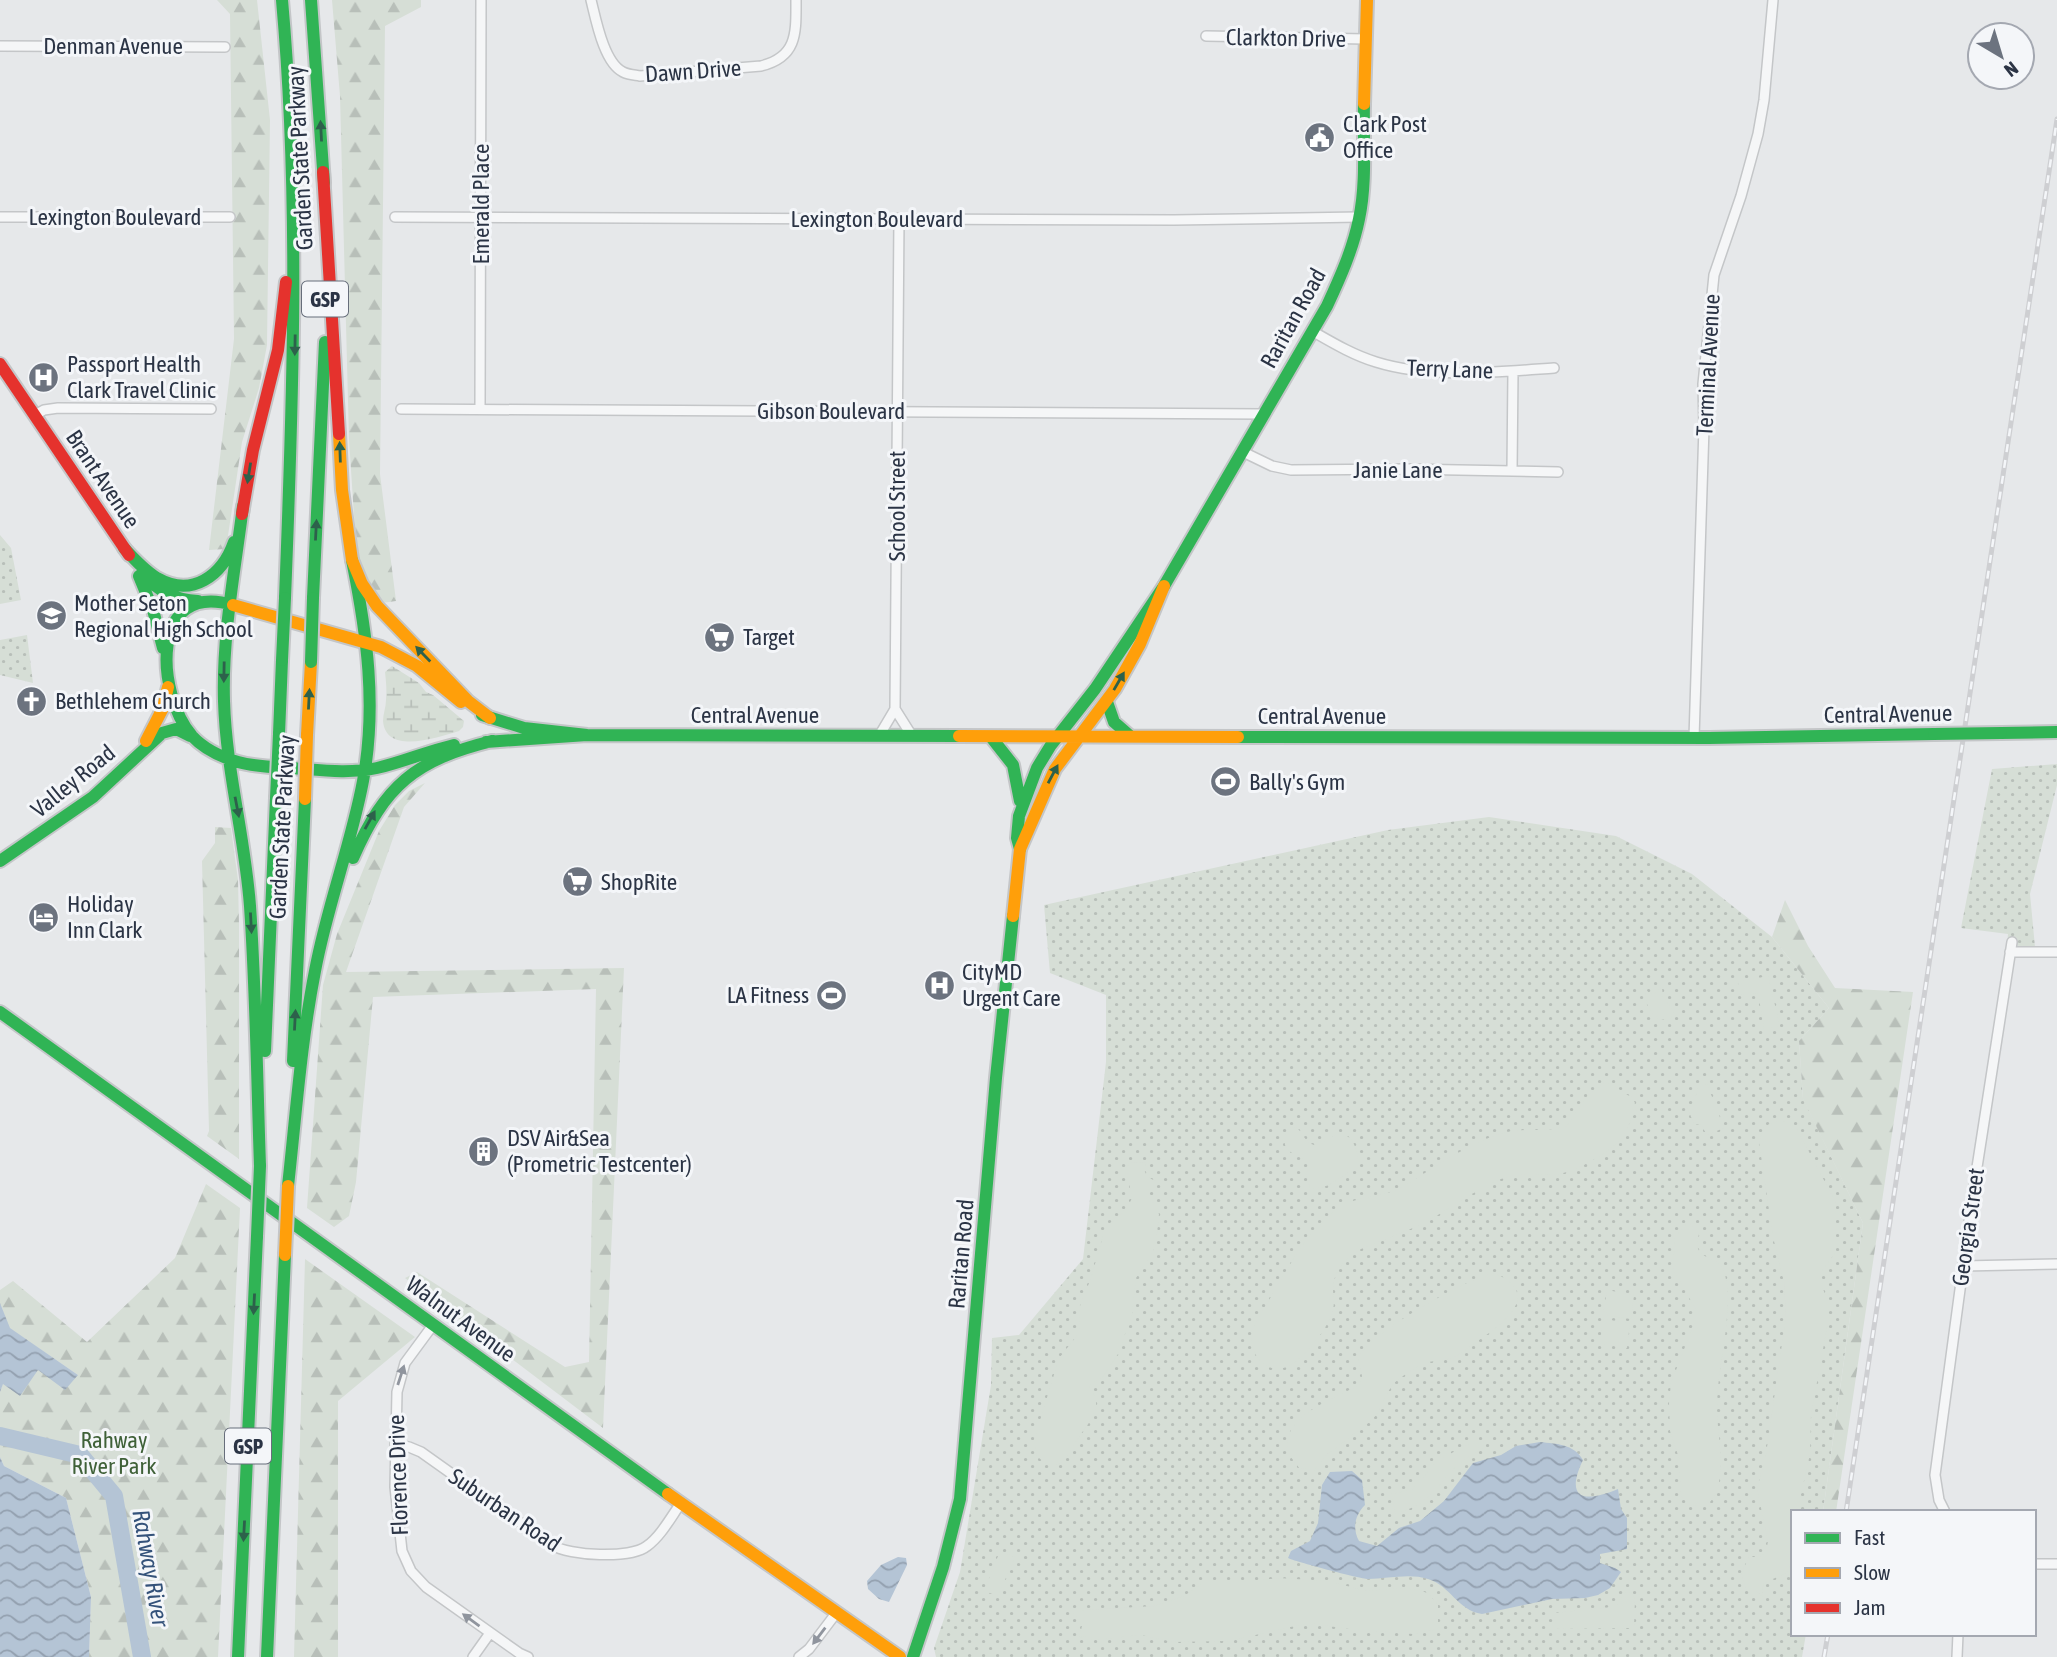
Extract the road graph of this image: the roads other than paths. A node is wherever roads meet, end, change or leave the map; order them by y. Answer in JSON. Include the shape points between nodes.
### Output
{"nodes":[{"id":1,"x":282,"y":0,"type":"edge"},
{"id":2,"x":311,"y":0,"type":"edge"},
{"id":3,"x":481,"y":0,"type":"edge"},
{"id":4,"x":591,"y":0,"type":"edge"},
{"id":5,"x":796,"y":0,"type":"edge"},
{"id":6,"x":1367,"y":0,"type":"edge"},
{"id":7,"x":1773,"y":0,"type":"edge"},
{"id":8,"x":1206,"y":36,"type":"dead end"},
{"id":9,"x":1366,"y":39,"type":"junction"},
{"id":10,"x":0,"y":46,"type":"edge"},
{"id":11,"x":225,"y":47,"type":"dead end"},
{"id":12,"x":323,"y":172,"type":"junction"},
{"id":13,"x":294,"y":178,"type":"junction"},
{"id":14,"x":0,"y":217,"type":"edge"},
{"id":15,"x":230,"y":217,"type":"dead end"},
{"id":16,"x":396,"y":217,"type":"dead end"},
{"id":17,"x":1359,"y":217,"type":"junction"},
{"id":18,"x":481,"y":218,"type":"junction"},
{"id":19,"x":899,"y":218,"type":"junction"},
{"id":20,"x":1312,"y":331,"type":"junction"},
{"id":21,"x":0,"y":364,"type":"edge"},
{"id":22,"x":1554,"y":368,"type":"dead end"},
{"id":23,"x":1513,"y":371,"type":"junction"},
{"id":24,"x":480,"y":408,"type":"junction"},
{"id":25,"x":211,"y":409,"type":"dead end"},
{"id":26,"x":401,"y":409,"type":"dead end"},
{"id":27,"x":897,"y":412,"type":"junction"},
{"id":28,"x":1262,"y":414,"type":"junction"},
{"id":29,"x":35,"y":415,"type":"junction"},
{"id":30,"x":1241,"y":451,"type":"junction"},
{"id":31,"x":1512,"y":471,"type":"junction"},
{"id":32,"x":1558,"y":472,"type":"dead end"},
{"id":33,"x":243,"y":506,"type":"junction"},
{"id":34,"x":124,"y":548,"type":"junction"},
{"id":35,"x":352,"y":559,"type":"junction"},
{"id":36,"x":1164,"y":586,"type":"junction"},
{"id":37,"x":208,"y":601,"type":"junction"},
{"id":38,"x":232,"y":604,"type":"junction"},
{"id":39,"x":368,"y":643,"type":"junction"},
{"id":40,"x":168,"y":673,"type":"junction"},
{"id":41,"x":1107,"y":702,"type":"junction"},
{"id":42,"x":895,"y":709,"type":"junction"},
{"id":43,"x":490,"y":718,"type":"junction"},
{"id":44,"x":2057,"y":732,"type":"edge"},
{"id":45,"x":587,"y":735,"type":"junction"},
{"id":46,"x":879,"y":736,"type":"junction"},
{"id":47,"x":912,"y":736,"type":"junction"},
{"id":48,"x":1058,"y":736,"type":"junction"},
{"id":49,"x":1079,"y":736,"type":"junction"},
{"id":50,"x":1130,"y":736,"type":"junction"},
{"id":51,"x":991,"y":737,"type":"junction"},
{"id":52,"x":1694,"y":738,"type":"junction"},
{"id":53,"x":196,"y":740,"type":"junction"},
{"id":54,"x":492,"y":741,"type":"junction"},
{"id":55,"x":136,"y":755,"type":"junction"},
{"id":56,"x":229,"y":759,"type":"junction"},
{"id":57,"x":365,"y":770,"type":"junction"},
{"id":58,"x":1021,"y":808,"type":"junction"},
{"id":59,"x":1020,"y":849,"type":"junction"},
{"id":60,"x":0,"y":861,"type":"edge"},
{"id":61,"x":339,"y":881,"type":"junction"},
{"id":62,"x":2012,"y":942,"type":"dead end"},
{"id":63,"x":2010,"y":952,"type":"junction"},
{"id":64,"x":2057,"y":952,"type":"edge"},
{"id":65,"x":0,"y":1012,"type":"edge"},
{"id":66,"x":260,"y":1166,"type":"junction"},
{"id":67,"x":288,"y":1186,"type":"junction"},
{"id":68,"x":2057,"y":1264,"type":"edge"},
{"id":69,"x":1963,"y":1266,"type":"junction"},
{"id":70,"x":433,"y":1325,"type":"junction"},
{"id":71,"x":396,"y":1444,"type":"junction"},
{"id":72,"x":681,"y":1503,"type":"junction"},
{"id":73,"x":1944,"y":1510,"type":"edge"},
{"id":74,"x":2036,"y":1564,"type":"edge"},
{"id":75,"x":2057,"y":1564,"type":"edge"},
{"id":76,"x":837,"y":1612,"type":"junction"},
{"id":77,"x":490,"y":1633,"type":"junction"},
{"id":78,"x":1958,"y":1636,"type":"edge"},
{"id":79,"x":238,"y":1657,"type":"edge"},
{"id":80,"x":267,"y":1657,"type":"edge"},
{"id":81,"x":473,"y":1657,"type":"edge"},
{"id":82,"x":528,"y":1657,"type":"edge"},
{"id":83,"x":799,"y":1657,"type":"edge"},
{"id":84,"x":900,"y":1657,"type":"edge"},
{"id":85,"x":913,"y":1657,"type":"edge"},
{"id":86,"x":1958,"y":1657,"type":"edge"}],
"edges":[{"from":1,"to":13,"type":"main road","name":"Garden State Parkway","number":"GSP"},
{"from":12,"to":2,"type":"main road","name":"Garden State Parkway","number":"GSP","one_way":true},
{"from":3,"to":18,"type":"street","name":"Emerald Place"},
{"from":4,"to":5,"type":"street","name":"Dawn Drive","via":[[609,59],[626,74],[640,76],[773,63],[793,42]]},
{"from":6,"to":9,"type":"main road","name":"Raritan Road"},
{"from":7,"to":52,"type":"street","name":"Terminal Avenue","via":[[1758,134],[1714,275],[1707,326]]},
{"from":8,"to":9,"type":"street","name":"Clarkton Drive"},
{"from":9,"to":17,"type":"main road","name":"Raritan Road"},
{"from":10,"to":11,"type":"street","name":"Denman Avenue"},
{"from":35,"to":12,"type":"main road","one_way":true,"via":[[342,490]]},
{"from":67,"to":12,"type":"main road","name":"Garden State Parkway","number":"GSP","one_way":true,"bridge":true,"via":[[325,333]]},
{"from":13,"to":33,"type":"main road","one_way":true,"via":[[280,340]]},
{"from":13,"to":66,"type":"main road","name":"Garden State Parkway","number":"GSP","one_way":true,"bridge":true,"via":[[295,360]]},
{"from":14,"to":15,"type":"street","name":"Lexington Boulevard"},
{"from":16,"to":18,"type":"street","name":"Lexington Boulevard"},
{"from":17,"to":19,"type":"street","name":"Lexington Boulevard"},
{"from":17,"to":20,"type":"main road","name":"Raritan Road","via":[[1342,273]]},
{"from":18,"to":19,"type":"street","name":"Lexington Boulevard"},
{"from":18,"to":24,"type":"street","name":"Emerald Place"},
{"from":19,"to":27,"type":"street","name":"School Street"},
{"from":20,"to":23,"type":"street","name":"Terry Lane","via":[[1359,356],[1418,371]]},
{"from":20,"to":28,"type":"main road","name":"Raritan Road"},
{"from":21,"to":29,"type":"main road","name":"Brant Avenue"},
{"from":22,"to":23,"type":"street","name":"Terry Lane"},
{"from":23,"to":31,"type":"street"},
{"from":24,"to":26,"type":"street","name":"Gibson Boulevard"},
{"from":24,"to":27,"type":"street","name":"Gibson Boulevard"},
{"from":25,"to":29,"type":"street","via":[[58,408]]},
{"from":27,"to":28,"type":"street","name":"Gibson Boulevard"},
{"from":27,"to":42,"type":"street","name":"School Street"},
{"from":28,"to":30,"type":"main road","name":"Raritan Road"},
{"from":29,"to":34,"type":"main road","name":"Brant Avenue"},
{"from":30,"to":31,"type":"street","name":"Janie Lane","via":[[1291,470]]},
{"from":30,"to":36,"type":"main road","name":"Raritan Road"},
{"from":31,"to":32,"type":"street","name":"Janie Lane"},
{"from":33,"to":34,"type":"main road","via":[[222,567],[197,584],[164,582]]},
{"from":33,"to":38,"type":"main road"},
{"from":34,"to":37,"type":"main road","name":"Brant Avenue","via":[[164,594],[181,601]]},
{"from":34,"to":40,"type":"main road","name":"Brant Avenue","via":[[148,598]]},
{"from":35,"to":39,"type":"main road"},
{"from":43,"to":35,"type":"main road","one_way":true,"via":[[467,701],[377,606]]},
{"from":41,"to":36,"type":"main road","name":"Raritan Road","one_way":true,"via":[[1140,644]]},
{"from":36,"to":48,"type":"main road","name":"Raritan Road"},
{"from":37,"to":38,"type":"main road","name":"Central Avenue"},
{"from":37,"to":40,"type":"main road","name":"Central Avenue","via":[[189,607],[174,620],[168,636]]},
{"from":38,"to":39,"type":"main road","name":"Central Avenue"},
{"from":38,"to":56,"type":"main road","one_way":true,"via":[[223,667]]},
{"from":39,"to":43,"type":"main road","name":"Central Avenue","via":[[409,661]]},
{"from":39,"to":57,"type":"main road","via":[[371,712]]},
{"from":40,"to":53,"type":"main road","name":"Central Avenue","via":[[179,716]]},
{"from":40,"to":55,"type":"main road","name":"Valley Road","via":[[163,708]]},
{"from":41,"to":49,"type":"main road","name":"Raritan Road"},
{"from":41,"to":50,"type":"main road","via":[[1108,713]]},
{"from":42,"to":46,"type":"street"},
{"from":42,"to":47,"type":"street"},
{"from":43,"to":45,"type":"main road","name":"Central Avenue","via":[[536,730]]},
{"from":44,"to":52,"type":"main road","name":"Central Avenue","bridge":true},
{"from":45,"to":46,"type":"main road","name":"Central Avenue"},
{"from":45,"to":54,"type":"main road","name":"Central Avenue"},
{"from":46,"to":47,"type":"main road","name":"Central Avenue"},
{"from":47,"to":51,"type":"main road","name":"Central Avenue"},
{"from":48,"to":49,"type":"main road","name":"Central Avenue"},
{"from":48,"to":51,"type":"main road","name":"Central Avenue"},
{"from":48,"to":58,"type":"main road","name":"Raritan Road","via":[[1037,768]]},
{"from":49,"to":50,"type":"main road","name":"Central Avenue"},
{"from":59,"to":49,"type":"main road","name":"Raritan Road","one_way":true,"via":[[1055,769]]},
{"from":50,"to":52,"type":"main road","name":"Central Avenue"},
{"from":51,"to":58,"type":"main road","via":[[1015,764]]},
{"from":53,"to":55,"type":"main road","name":"Valley Road","via":[[180,730],[167,730]]},
{"from":53,"to":56,"type":"main road","name":"Central Avenue"},
{"from":54,"to":57,"type":"main road","name":"Central Avenue","via":[[450,746]]},
{"from":61,"to":54,"type":"main road","one_way":true,"via":[[368,821],[393,788],[435,759]]},
{"from":55,"to":60,"type":"main road","name":"Valley Road","via":[[93,797]]},
{"from":56,"to":57,"type":"main road","name":"Central Avenue","via":[[258,766]]},
{"from":56,"to":66,"type":"main road","one_way":true,"via":[[249,895]]},
{"from":57,"to":61,"type":"main road"},
{"from":58,"to":59,"type":"main road","name":"Raritan Road","via":[[1016,832]]},
{"from":59,"to":85,"type":"main road","name":"Raritan Road","via":[[960,1499]]},
{"from":61,"to":67,"type":"main road","via":[[313,980]]},
{"from":62,"to":63,"type":"street","name":"Georgia Street"},
{"from":63,"to":64,"type":"street"},
{"from":63,"to":69,"type":"street","name":"Georgia Street"},
{"from":65,"to":70,"type":"main road","name":"Walnut Avenue"},
{"from":66,"to":79,"type":"main road","name":"Garden State Parkway","number":"GSP","one_way":true,"bridge":true},
{"from":67,"to":80,"type":"main road","name":"Garden State Parkway","number":"GSP","bridge":true},
{"from":68,"to":69,"type":"street"},
{"from":69,"to":73,"type":"street","name":"Georgia Street","via":[[1935,1475]]},
{"from":71,"to":70,"type":"street","name":"Florence Drive","one_way":true,"via":[[399,1378]]},
{"from":70,"to":72,"type":"main road","name":"Walnut Avenue"},
{"from":71,"to":72,"type":"street","name":"Suburban Road","via":[[421,1452],[568,1552],[640,1551],[655,1539]]},
{"from":77,"to":71,"type":"street","name":"Florence Drive","one_way":true,"via":[[426,1587],[408,1565],[399,1537]]},
{"from":72,"to":76,"type":"main road","name":"Walnut Avenue"},
{"from":74,"to":75,"type":"street"},
{"from":76,"to":83,"type":"street","one_way":true},
{"from":76,"to":84,"type":"main road","name":"Walnut Avenue"},
{"from":77,"to":81,"type":"street"},
{"from":77,"to":82,"type":"street","name":"Florence Drive"},
{"from":78,"to":86,"type":"street"}]}
